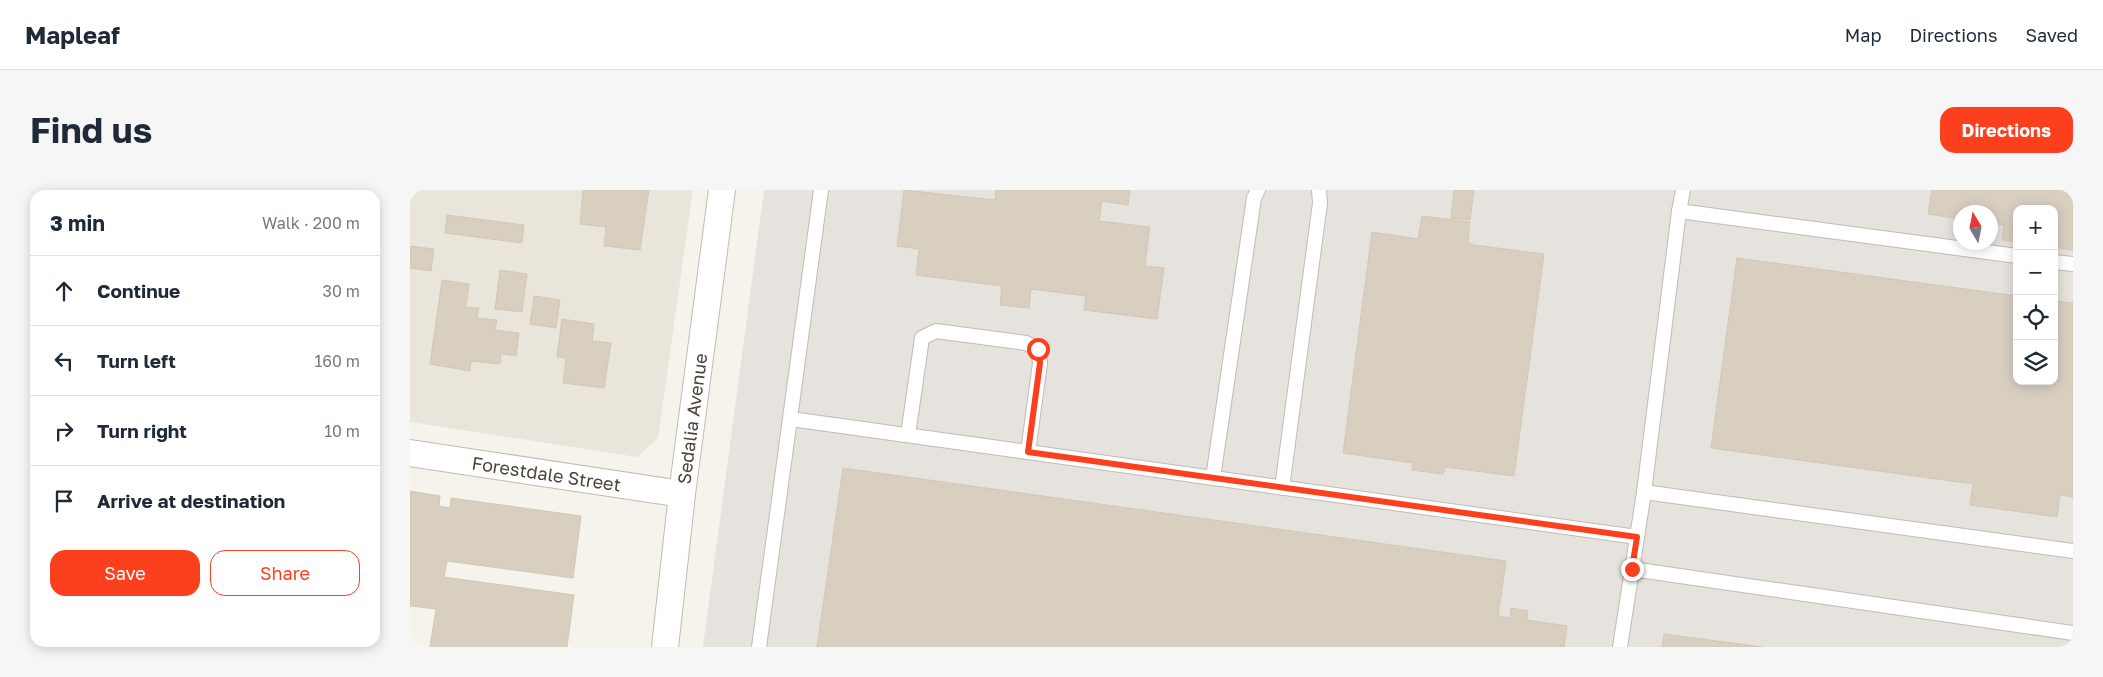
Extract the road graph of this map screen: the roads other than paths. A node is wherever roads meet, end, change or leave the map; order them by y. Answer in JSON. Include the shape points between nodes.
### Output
{"nodes":[{"id":1,"x":722,"y":190,"type":"edge"},
{"id":2,"x":820,"y":190,"type":"edge"},
{"id":3,"x":1258,"y":190,"type":"edge"},
{"id":4,"x":1318,"y":190,"type":"edge"},
{"id":5,"x":1683,"y":190,"type":"edge"},
{"id":6,"x":1679,"y":211,"type":"junction"},
{"id":7,"x":2013,"y":255,"type":"edge"},
{"id":8,"x":2058,"y":262,"type":"edge"},
{"id":9,"x":2073,"y":264,"type":"edge"},
{"id":10,"x":791,"y":419,"type":"junction"},
{"id":11,"x":908,"y":435,"type":"junction"},
{"id":12,"x":1028,"y":452,"type":"junction"},
{"id":13,"x":410,"y":453,"type":"edge"},
{"id":14,"x":1213,"y":478,"type":"junction"},
{"id":15,"x":1282,"y":488,"type":"junction"},
{"id":16,"x":1644,"y":492,"type":"junction"},
{"id":17,"x":682,"y":494,"type":"junction"},
{"id":18,"x":1637,"y":537,"type":"junction"},
{"id":19,"x":2073,"y":552,"type":"edge"},
{"id":20,"x":1632,"y":569,"type":"junction"},
{"id":21,"x":2073,"y":633,"type":"edge"},
{"id":22,"x":666,"y":647,"type":"edge"},
{"id":23,"x":759,"y":647,"type":"edge"},
{"id":24,"x":1620,"y":647,"type":"edge"}],
"edges":[{"from":1,"to":17,"type":"street","name":"Sedalia Avenue"},
{"from":2,"to":10,"type":"lane"},
{"from":3,"to":14,"type":"lane","via":[[1254,198]]},
{"from":4,"to":15,"type":"lane","via":[[1320,203]]},
{"from":5,"to":6,"type":"lane"},
{"from":6,"to":7,"type":"lane"},
{"from":6,"to":16,"type":"lane"},
{"from":8,"to":9,"type":"lane"},
{"from":10,"to":11,"type":"lane"},
{"from":10,"to":23,"type":"lane"},
{"from":11,"to":12,"type":"lane"},
{"from":11,"to":12,"type":"lane","via":[[922,338],[936,331],[1026,343],[1038,349],[1040,363]]},
{"from":12,"to":14,"type":"lane"},
{"from":13,"to":17,"type":"street","name":"Forestdale Street"},
{"from":14,"to":15,"type":"lane"},
{"from":15,"to":18,"type":"lane"},
{"from":16,"to":18,"type":"lane"},
{"from":16,"to":19,"type":"lane"},
{"from":17,"to":22,"type":"street","name":"Sedalia Avenue"},
{"from":18,"to":20,"type":"lane"},
{"from":20,"to":21,"type":"lane"},
{"from":20,"to":24,"type":"lane"}]}
